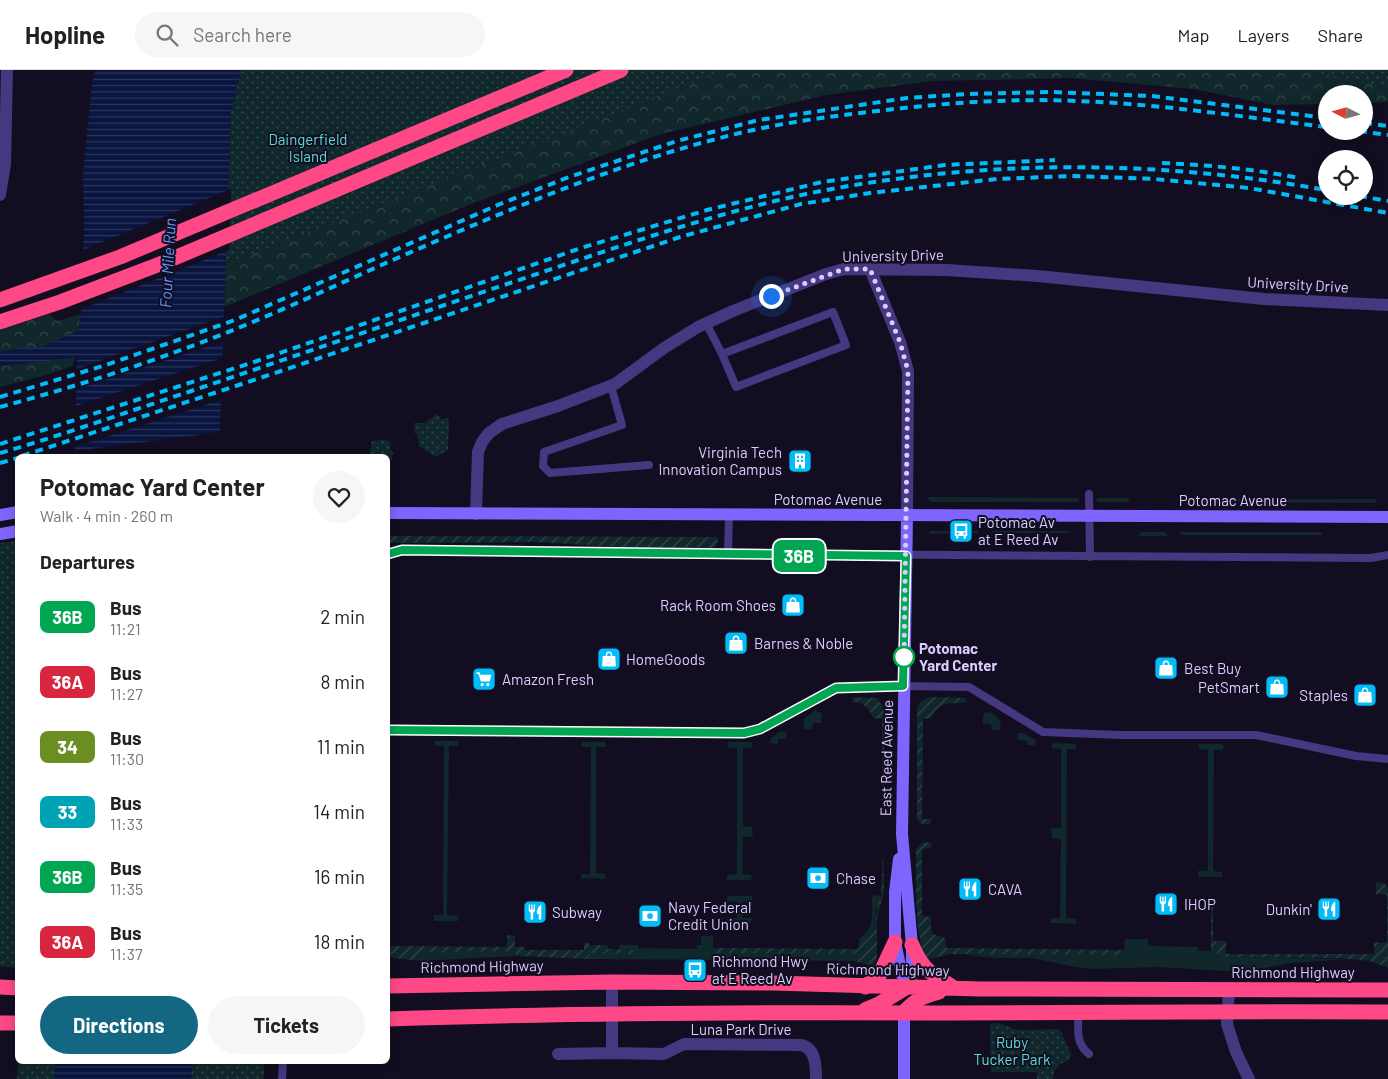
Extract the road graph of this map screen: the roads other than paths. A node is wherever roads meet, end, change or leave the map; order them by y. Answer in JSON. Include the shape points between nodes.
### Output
{"nodes":[{"id":1,"x":7,"y":70,"type":"edge"},
{"id":2,"x":566,"y":70,"type":"edge"},
{"id":3,"x":621,"y":70,"type":"edge"},
{"id":4,"x":0,"y":195,"type":"edge"},
{"id":5,"x":870,"y":269,"type":"junction"},
{"id":6,"x":0,"y":300,"type":"edge"},
{"id":7,"x":1388,"y":305,"type":"edge"},
{"id":8,"x":0,"y":322,"type":"edge"},
{"id":9,"x":706,"y":323,"type":"junction"},
{"id":10,"x":722,"y":354,"type":"junction"},
{"id":11,"x":611,"y":386,"type":"junction"},
{"id":12,"x":649,"y":465,"type":"dead end"},
{"id":13,"x":1089,"y":494,"type":"dead end"},
{"id":14,"x":15,"y":512,"type":"edge"},
{"id":15,"x":390,"y":513,"type":"edge"},
{"id":16,"x":0,"y":514,"type":"edge"},
{"id":17,"x":476,"y":514,"type":"junction"},
{"id":18,"x":728,"y":515,"type":"junction"},
{"id":19,"x":907,"y":516,"type":"junction"},
{"id":20,"x":1089,"y":516,"type":"junction"},
{"id":21,"x":1388,"y":518,"type":"edge"},
{"id":22,"x":15,"y":532,"type":"edge"},
{"id":23,"x":0,"y":534,"type":"edge"},
{"id":24,"x":390,"y":553,"type":"edge"},
{"id":25,"x":728,"y":555,"type":"junction"},
{"id":26,"x":1388,"y":555,"type":"edge"},
{"id":27,"x":906,"y":556,"type":"junction"},
{"id":28,"x":1090,"y":557,"type":"junction"},
{"id":29,"x":903,"y":686,"type":"junction"},
{"id":30,"x":390,"y":730,"type":"edge"},
{"id":31,"x":1388,"y":760,"type":"edge"},
{"id":32,"x":902,"y":834,"type":"junction"},
{"id":33,"x":895,"y":942,"type":"junction"},
{"id":34,"x":912,"y":945,"type":"junction"},
{"id":35,"x":612,"y":982,"type":"junction"},
{"id":36,"x":907,"y":985,"type":"junction"},
{"id":37,"x":390,"y":986,"type":"edge"},
{"id":38,"x":872,"y":987,"type":"junction"},
{"id":39,"x":0,"y":988,"type":"edge"},
{"id":40,"x":15,"y":988,"type":"edge"},
{"id":41,"x":955,"y":988,"type":"junction"},
{"id":42,"x":1229,"y":989,"type":"junction"},
{"id":43,"x":1388,"y":990,"type":"edge"},
{"id":44,"x":892,"y":997,"type":"junction"},
{"id":45,"x":912,"y":1009,"type":"junction"},
{"id":46,"x":1079,"y":1012,"type":"junction"},
{"id":47,"x":1227,"y":1012,"type":"junction"},
{"id":48,"x":1388,"y":1012,"type":"edge"},
{"id":49,"x":857,"y":1013,"type":"junction"},
{"id":50,"x":612,"y":1014,"type":"junction"},
{"id":51,"x":390,"y":1019,"type":"edge"},
{"id":52,"x":0,"y":1023,"type":"edge"},
{"id":53,"x":15,"y":1023,"type":"edge"},
{"id":54,"x":612,"y":1053,"type":"junction"},
{"id":55,"x":558,"y":1054,"type":"dead end"},
{"id":56,"x":1089,"y":1054,"type":"dead end"},
{"id":57,"x":283,"y":1064,"type":"edge"},
{"id":58,"x":1248,"y":1078,"type":"edge"},
{"id":59,"x":282,"y":1079,"type":"edge"},
{"id":60,"x":816,"y":1079,"type":"edge"},
{"id":61,"x":904,"y":1079,"type":"edge"}],
"edges":[{"from":1,"to":4,"type":"street","via":[[5,164]]},
{"from":2,"to":6,"type":"highway","via":[[120,257]]},
{"from":3,"to":8,"type":"highway","via":[[152,267]]},
{"from":5,"to":7,"type":"street","name":"University Drive","via":[[1038,276],[1264,299]]},
{"from":5,"to":9,"type":"street","name":"University Drive","via":[[844,269],[826,274]]},
{"from":5,"to":19,"type":"street","name":"East Reed Avenue","via":[[900,342],[908,371]]},
{"from":9,"to":10,"type":"lane"},
{"from":9,"to":11,"type":"street","name":"University Drive"},
{"from":10,"to":10,"type":"lane","via":[[736,387],[846,345],[833,312]]},
{"from":11,"to":12,"type":"lane","via":[[622,425],[544,452],[543,466],[550,473]]},
{"from":11,"to":17,"type":"street","name":"University Drive","via":[[502,424],[490,433],[478,452]]},
{"from":13,"to":20,"type":"lane"},
{"from":14,"to":16,"type":"street"},
{"from":15,"to":17,"type":"street","name":"Potomac Avenue"},
{"from":17,"to":18,"type":"street","name":"Potomac Avenue"},
{"from":18,"to":19,"type":"street","name":"Potomac Avenue"},
{"from":18,"to":25,"type":"lane"},
{"from":19,"to":20,"type":"street","name":"Potomac Avenue"},
{"from":19,"to":27,"type":"street","name":"East Reed Avenue"},
{"from":20,"to":21,"type":"street","name":"Potomac Avenue"},
{"from":20,"to":28,"type":"lane"},
{"from":22,"to":23,"type":"street"},
{"from":24,"to":25,"type":"lane","via":[[402,550]]},
{"from":25,"to":27,"type":"lane"},
{"from":26,"to":28,"type":"lane","via":[[1370,558]]},
{"from":27,"to":28,"type":"lane"},
{"from":27,"to":29,"type":"street","name":"East Reed Avenue"},
{"from":29,"to":30,"type":"lane","via":[[836,688],[760,729],[744,733]]},
{"from":29,"to":31,"type":"lane","via":[[973,689],[1043,732],[1256,735]]},
{"from":29,"to":32,"type":"street","name":"East Reed Avenue"},
{"from":32,"to":33,"type":"street","name":"East Reed Avenue","via":[[895,892]]},
{"from":32,"to":34,"type":"street","name":"East Reed Avenue"},
{"from":33,"to":36,"type":"street","name":"East Reed Avenue"},
{"from":33,"to":38,"type":"highway"},
{"from":34,"to":36,"type":"street","name":"East Reed Avenue","via":[[912,975]]},
{"from":34,"to":41,"type":"highway","via":[[925,968]]},
{"from":35,"to":37,"type":"highway","name":"Richmond Highway"},
{"from":35,"to":38,"type":"highway","name":"Richmond Highway"},
{"from":35,"to":50,"type":"street"},
{"from":36,"to":38,"type":"highway","name":"Richmond Highway"},
{"from":36,"to":41,"type":"highway","name":"Richmond Highway"},
{"from":36,"to":44,"type":"highway"},
{"from":36,"to":45,"type":"highway"},
{"from":38,"to":44,"type":"highway"},
{"from":39,"to":40,"type":"highway"},
{"from":41,"to":42,"type":"highway","name":"Richmond Highway"},
{"from":41,"to":45,"type":"highway","via":[[922,997]]},
{"from":42,"to":43,"type":"highway","name":"Richmond Highway"},
{"from":42,"to":47,"type":"street"},
{"from":44,"to":45,"type":"highway"},
{"from":44,"to":49,"type":"highway"},
{"from":45,"to":46,"type":"highway"},
{"from":45,"to":49,"type":"highway"},
{"from":45,"to":61,"type":"street"},
{"from":46,"to":47,"type":"highway"},
{"from":46,"to":56,"type":"lane","via":[[1077,1035],[1082,1049]]},
{"from":47,"to":48,"type":"highway"},
{"from":47,"to":58,"type":"street","via":[[1227,1024]]},
{"from":49,"to":50,"type":"highway"},
{"from":50,"to":51,"type":"highway"},
{"from":50,"to":54,"type":"street"},
{"from":52,"to":53,"type":"highway"},
{"from":54,"to":55,"type":"street","name":"Luna Park Drive"},
{"from":54,"to":60,"type":"street","name":"Luna Park Drive","via":[[664,1054],[684,1044],[801,1046],[810,1049]]},
{"from":57,"to":59,"type":"lane"}]}
